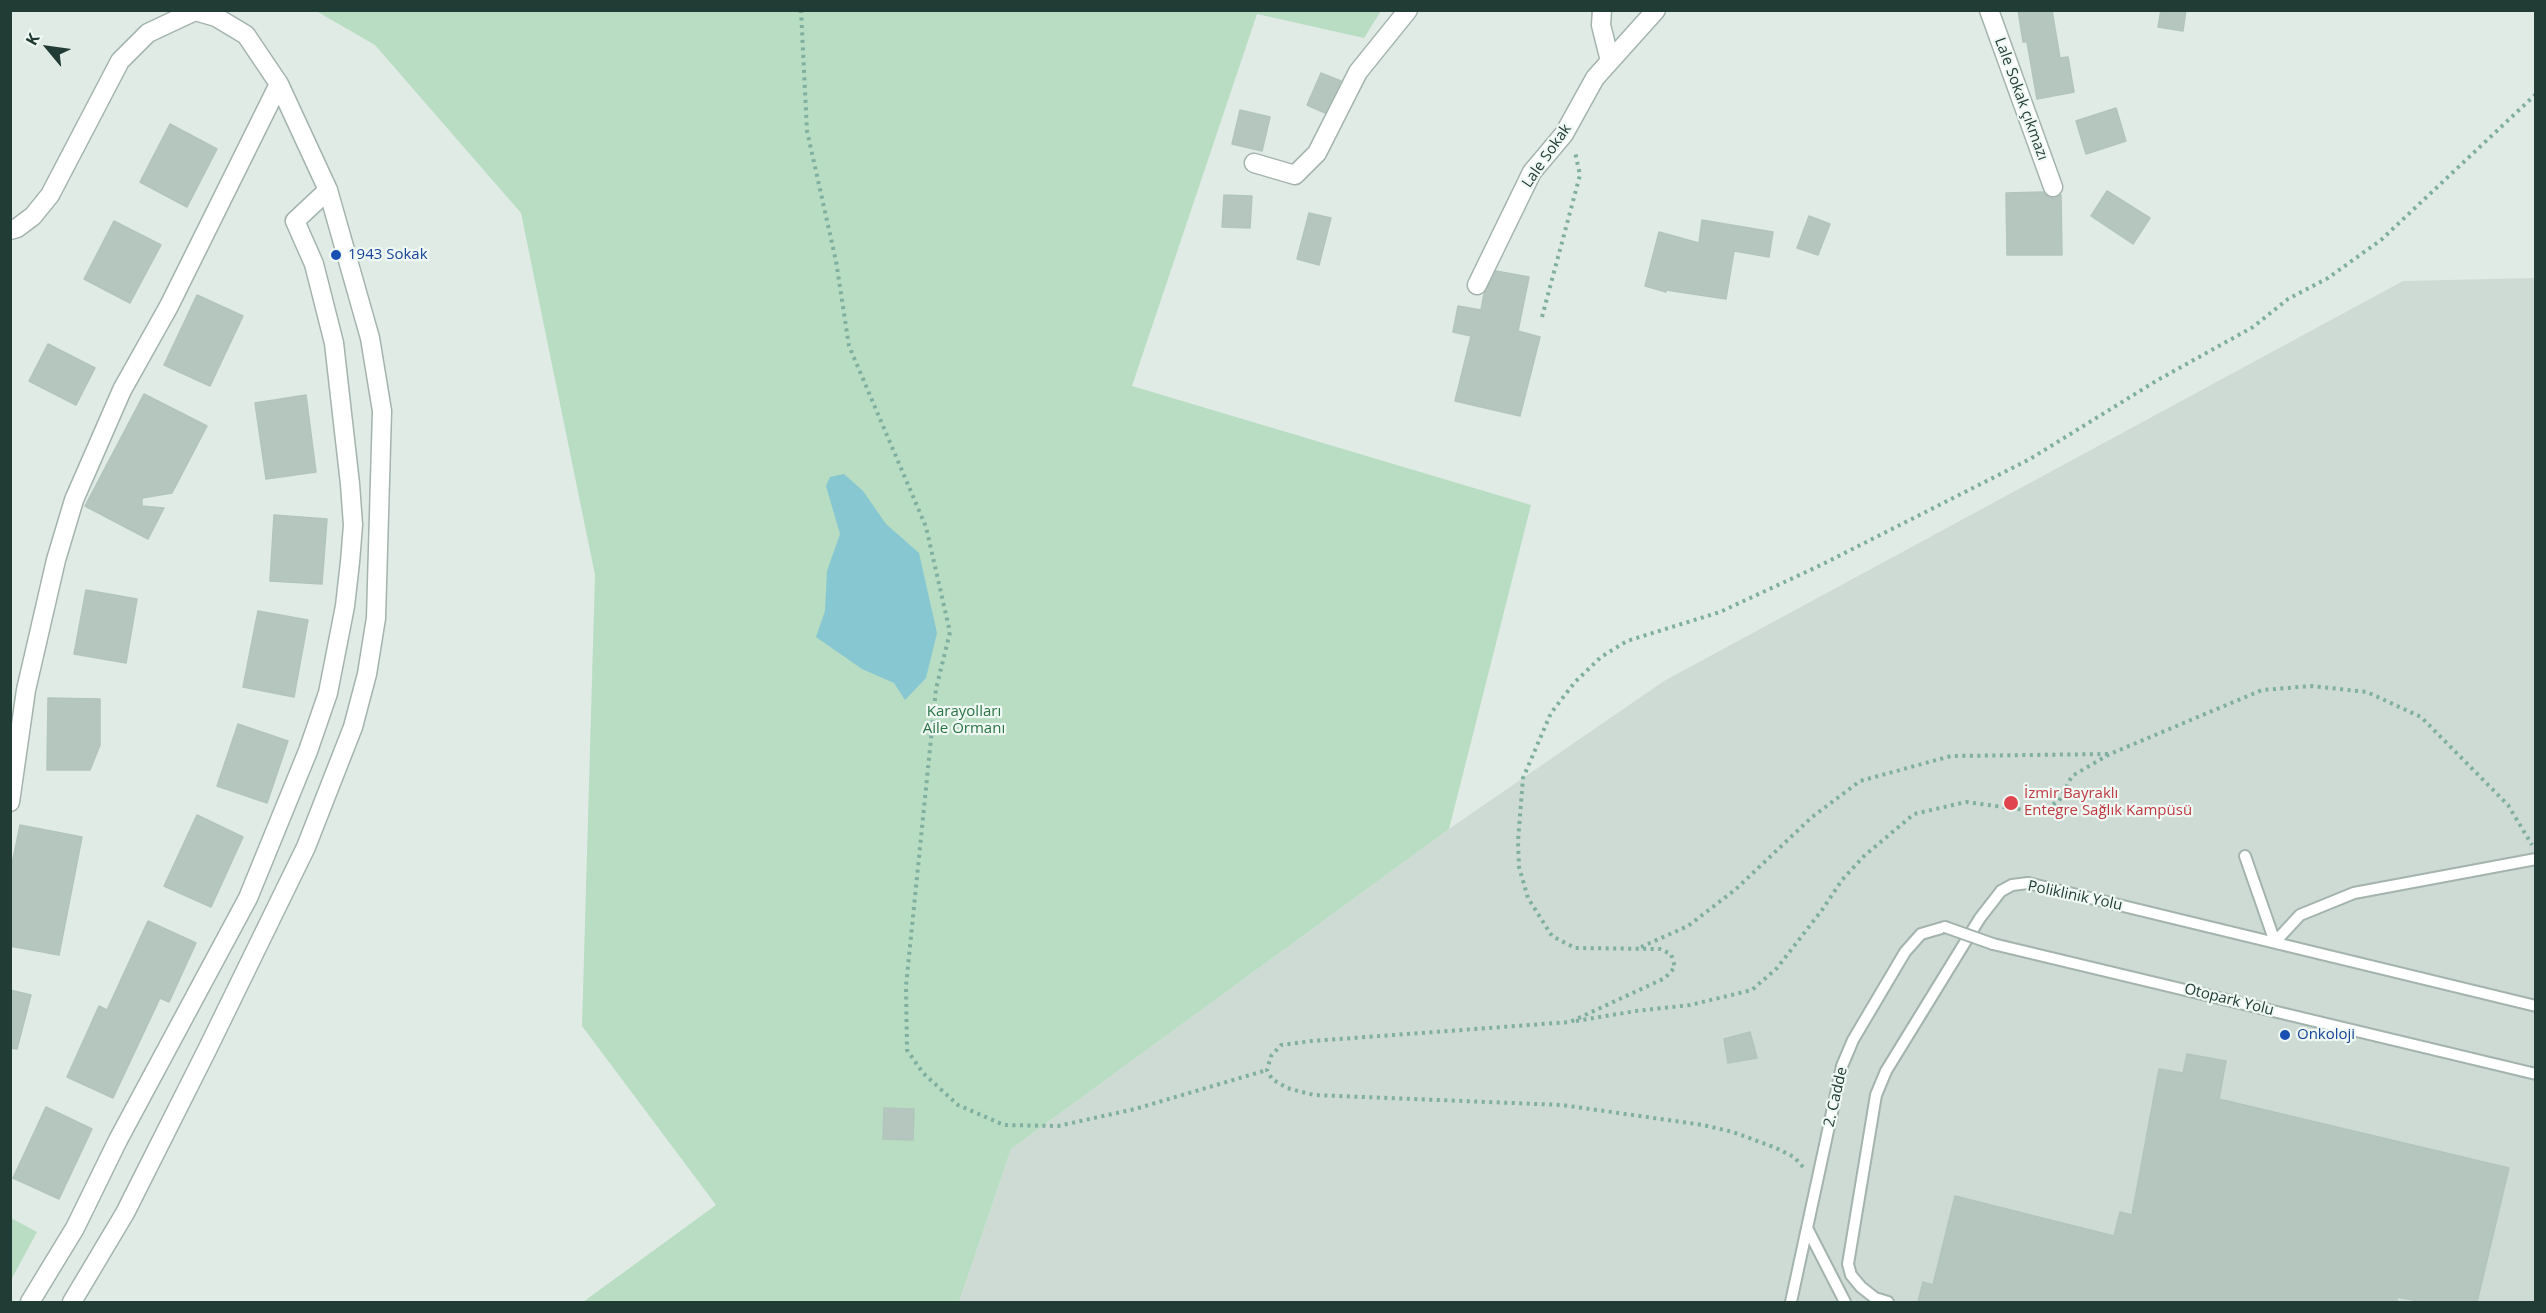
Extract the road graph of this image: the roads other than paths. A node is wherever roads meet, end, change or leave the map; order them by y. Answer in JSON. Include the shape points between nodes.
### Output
{"nodes":[{"id":1,"x":1408,"y":10,"type":"edge"},
{"id":2,"x":1602,"y":10,"type":"edge"},
{"id":3,"x":1656,"y":10,"type":"edge"},
{"id":4,"x":1989,"y":10,"type":"edge"},
{"id":5,"x":1610,"y":61,"type":"junction"},
{"id":6,"x":279,"y":84,"type":"junction"},
{"id":7,"x":1254,"y":162,"type":"dead end"},
{"id":8,"x":2053,"y":187,"type":"dead end"},
{"id":9,"x":328,"y":190,"type":"junction"},
{"id":10,"x":10,"y":230,"type":"edge"},
{"id":11,"x":1477,"y":285,"type":"dead end"},
{"id":12,"x":10,"y":802,"type":"edge"},
{"id":13,"x":2245,"y":856,"type":"dead end"},
{"id":14,"x":2535,"y":859,"type":"edge"},
{"id":15,"x":1945,"y":927,"type":"joint"},
{"id":16,"x":2275,"y":942,"type":"junction"},
{"id":17,"x":2535,"y":1006,"type":"edge"},
{"id":18,"x":2535,"y":1074,"type":"edge"},
{"id":19,"x":1807,"y":1228,"type":"junction"},
{"id":20,"x":30,"y":1302,"type":"edge"},
{"id":21,"x":72,"y":1302,"type":"edge"},
{"id":22,"x":1791,"y":1302,"type":"edge"},
{"id":23,"x":1845,"y":1302,"type":"edge"},
{"id":24,"x":1888,"y":1302,"type":"edge"}],
"edges":[{"from":1,"to":7,"type":"street","via":[[1358,72],[1317,153],[1295,174]]},
{"from":2,"to":5,"type":"street"},
{"from":3,"to":5,"type":"street","name":"Lale Sokak"},
{"from":4,"to":8,"type":"street","name":"Lale Sokak çıkmazı"},
{"from":5,"to":11,"type":"street","name":"Lale Sokak","via":[[1594,78],[1564,134],[1532,172]]},
{"from":6,"to":9,"type":"street"},
{"from":6,"to":10,"type":"street","via":[[246,34],[216,17],[195,10],[148,33],[120,61],[50,195],[33,216]]},
{"from":6,"to":12,"type":"street","via":[[169,306],[122,390],[74,500],[26,690]]},
{"from":9,"to":20,"type":"street","via":[[295,221],[314,264],[334,344],[352,505],[345,606],[328,693],[248,898],[75,1228]]},
{"from":9,"to":21,"type":"street","via":[[370,338],[382,411],[376,618],[367,675],[352,727],[306,847],[130,1203]]},
{"from":13,"to":16,"type":"lane"},
{"from":14,"to":16,"type":"lane","via":[[2354,893],[2300,915]]},
{"from":15,"to":18,"type":"lane","name":"Otopark Yolu","bridge":true,"via":[[1993,944]]},
{"from":15,"to":19,"type":"lane","name":"2. Cadde","via":[[1922,934],[1905,952],[1853,1040],[1842,1066]]},
{"from":16,"to":17,"type":"lane","name":"Poliklinik Yolu"},
{"from":16,"to":24,"type":"lane","name":"Poliklinik Yolu","via":[[2028,883],[2001,891],[1980,918],[1876,1095],[1848,1264],[1861,1287]]},
{"from":19,"to":22,"type":"lane","name":"2. Cadde"},
{"from":19,"to":23,"type":"lane"}]}
